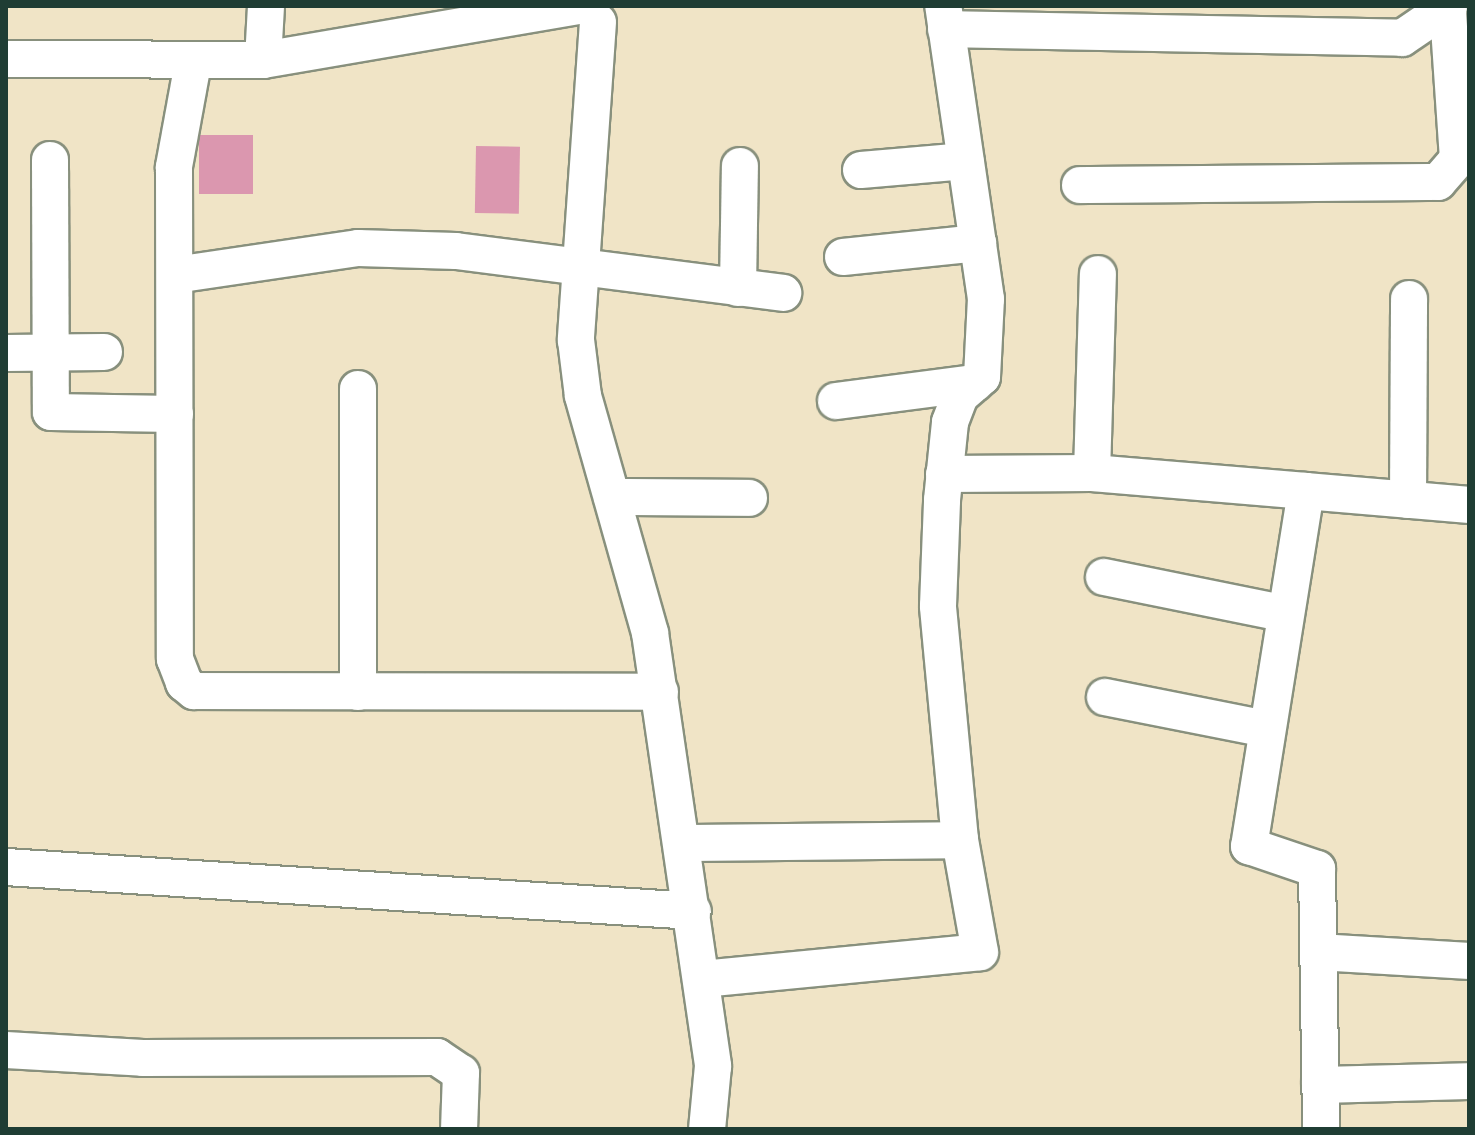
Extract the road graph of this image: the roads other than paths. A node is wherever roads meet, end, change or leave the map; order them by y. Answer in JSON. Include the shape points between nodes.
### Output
{"nodes":[{"id":1,"x":266,"y":6,"type":"edge"},
{"id":2,"x":1448,"y":9,"type":"edge"},
{"id":3,"x":588,"y":14,"type":"edge"},
{"id":4,"x":944,"y":17,"type":"edge"},
{"id":5,"x":396,"y":21,"type":"edge"},
{"id":6,"x":6,"y":59,"type":"edge"},
{"id":7,"x":263,"y":60,"type":"junction"},
{"id":8,"x":193,"y":63,"type":"junction"},
{"id":9,"x":1460,"y":83,"type":"edge"},
{"id":10,"x":50,"y":160,"type":"dead end"},
{"id":11,"x":966,"y":161,"type":"junction"},
{"id":12,"x":740,"y":166,"type":"dead end"},
{"id":13,"x":861,"y":170,"type":"dead end"},
{"id":14,"x":1080,"y":185,"type":"dead end"},
{"id":15,"x":978,"y":243,"type":"junction"},
{"id":16,"x":843,"y":257,"type":"dead end"},
{"id":17,"x":580,"y":271,"type":"junction"},
{"id":18,"x":1098,"y":274,"type":"dead end"},
{"id":19,"x":175,"y":275,"type":"junction"},
{"id":20,"x":738,"y":288,"type":"junction"},
{"id":21,"x":783,"y":293,"type":"dead end"},
{"id":22,"x":1409,"y":299,"type":"dead end"},
{"id":23,"x":51,"y":352,"type":"junction"},
{"id":24,"x":104,"y":352,"type":"dead end"},
{"id":25,"x":6,"y":353,"type":"edge"},
{"id":26,"x":975,"y":383,"type":"junction"},
{"id":27,"x":358,"y":389,"type":"dead end"},
{"id":28,"x":836,"y":401,"type":"dead end"},
{"id":29,"x":175,"y":414,"type":"junction"},
{"id":30,"x":1092,"y":473,"type":"junction"},
{"id":31,"x":944,"y":474,"type":"junction"},
{"id":32,"x":1306,"y":491,"type":"junction"},
{"id":33,"x":612,"y":497,"type":"junction"},
{"id":34,"x":749,"y":498,"type":"dead end"},
{"id":35,"x":1408,"y":500,"type":"junction"},
{"id":36,"x":1469,"y":505,"type":"edge"},
{"id":37,"x":1104,"y":577,"type":"dead end"},
{"id":38,"x":1282,"y":613,"type":"junction"},
{"id":39,"x":358,"y":692,"type":"junction"},
{"id":40,"x":660,"y":692,"type":"junction"},
{"id":41,"x":1105,"y":697,"type":"dead end"},
{"id":42,"x":1266,"y":729,"type":"junction"},
{"id":43,"x":960,"y":840,"type":"junction"},
{"id":44,"x":684,"y":843,"type":"junction"},
{"id":45,"x":6,"y":867,"type":"edge"},
{"id":46,"x":693,"y":911,"type":"junction"},
{"id":47,"x":1319,"y":952,"type":"junction"},
{"id":48,"x":1469,"y":961,"type":"edge"},
{"id":49,"x":702,"y":979,"type":"junction"},
{"id":50,"x":6,"y":1050,"type":"edge"},
{"id":51,"x":1469,"y":1081,"type":"edge"},
{"id":52,"x":1320,"y":1085,"type":"junction"},
{"id":53,"x":459,"y":1129,"type":"edge"},
{"id":54,"x":707,"y":1129,"type":"edge"},
{"id":55,"x":1321,"y":1129,"type":"edge"}],
"edges":[{"from":1,"to":7,"type":"street"},
{"from":2,"to":4,"type":"street","via":[[1402,38]]},
{"from":2,"to":9,"type":"street"},
{"from":3,"to":5,"type":"street"},
{"from":3,"to":17,"type":"street"},
{"from":4,"to":11,"type":"street"},
{"from":5,"to":7,"type":"street"},
{"from":6,"to":8,"type":"street"},
{"from":7,"to":8,"type":"street"},
{"from":8,"to":19,"type":"street","via":[[174,167]]},
{"from":9,"to":14,"type":"street","via":[[1458,159],[1438,182]]},
{"from":10,"to":23,"type":"street"},
{"from":11,"to":13,"type":"street"},
{"from":11,"to":15,"type":"street"},
{"from":12,"to":20,"type":"street"},
{"from":15,"to":16,"type":"street"},
{"from":15,"to":26,"type":"street","via":[[986,313],[982,377]]},
{"from":17,"to":19,"type":"street","via":[[456,251],[358,248]]},
{"from":17,"to":20,"type":"street"},
{"from":17,"to":33,"type":"street","via":[[581,382]]},
{"from":18,"to":30,"type":"street"},
{"from":19,"to":29,"type":"street"},
{"from":20,"to":21,"type":"street"},
{"from":22,"to":35,"type":"street"},
{"from":23,"to":24,"type":"street"},
{"from":23,"to":25,"type":"street"},
{"from":23,"to":29,"type":"street","via":[[51,412]]},
{"from":26,"to":28,"type":"street"},
{"from":26,"to":31,"type":"street","via":[[960,396],[950,422]]},
{"from":27,"to":39,"type":"street"},
{"from":29,"to":39,"type":"street","via":[[175,659],[184,683],[194,691]]},
{"from":30,"to":31,"type":"street"},
{"from":30,"to":32,"type":"street"},
{"from":31,"to":43,"type":"street","via":[[938,606]]},
{"from":32,"to":35,"type":"street"},
{"from":32,"to":38,"type":"street"},
{"from":33,"to":34,"type":"street"},
{"from":33,"to":40,"type":"street"},
{"from":35,"to":36,"type":"street"},
{"from":37,"to":38,"type":"street"},
{"from":38,"to":42,"type":"street"},
{"from":39,"to":40,"type":"street"},
{"from":40,"to":44,"type":"street"},
{"from":41,"to":42,"type":"street"},
{"from":42,"to":47,"type":"street","via":[[1249,846],[1317,869]]},
{"from":43,"to":44,"type":"street"},
{"from":43,"to":49,"type":"street","via":[[980,952]]},
{"from":44,"to":46,"type":"street"},
{"from":45,"to":46,"type":"street"},
{"from":46,"to":49,"type":"street"},
{"from":47,"to":48,"type":"street"},
{"from":47,"to":52,"type":"street"},
{"from":49,"to":54,"type":"street","via":[[713,1066]]},
{"from":50,"to":53,"type":"street","via":[[143,1058],[437,1057],[461,1073]]},
{"from":51,"to":52,"type":"street"},
{"from":52,"to":55,"type":"street"}]}
